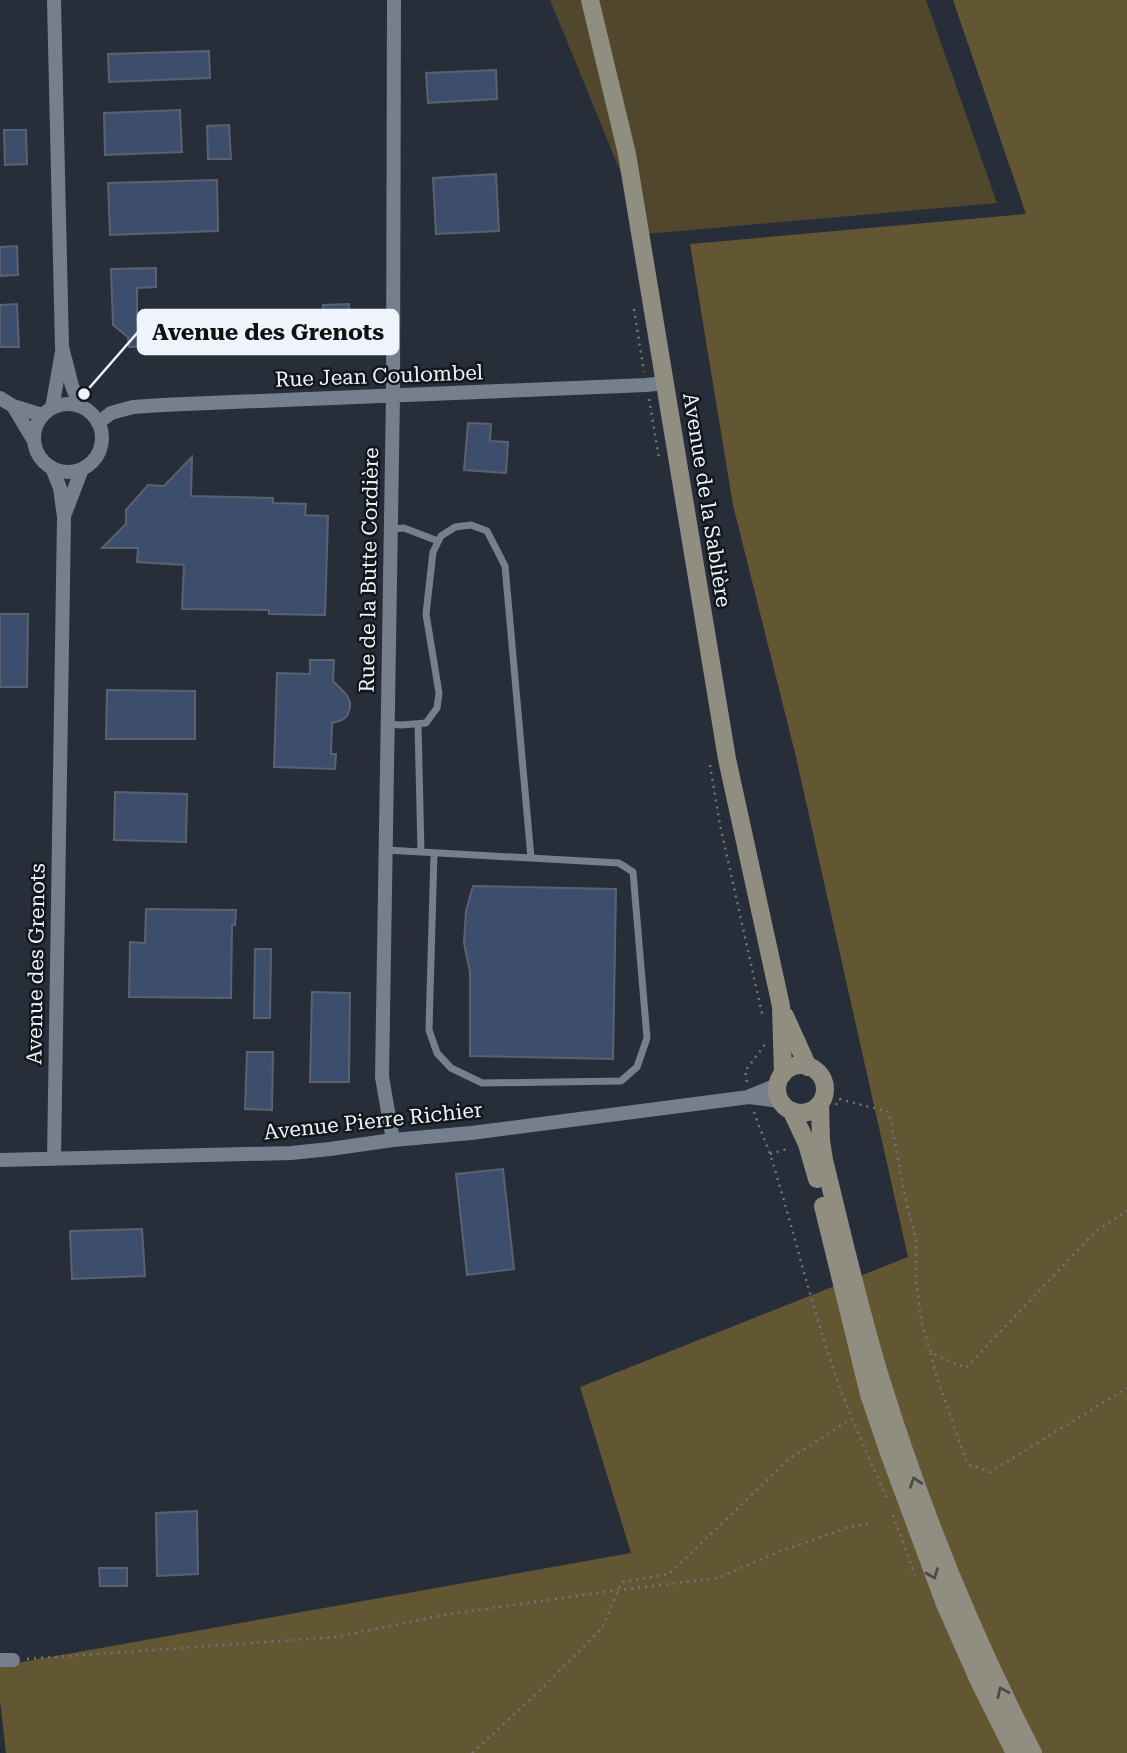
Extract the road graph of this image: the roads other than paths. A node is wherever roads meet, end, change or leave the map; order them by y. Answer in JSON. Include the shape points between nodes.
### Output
{"nodes":[{"id":1,"x":54,"y":0,"type":"edge"},
{"id":2,"x":394,"y":0,"type":"edge"},
{"id":3,"x":590,"y":0,"type":"edge"},
{"id":4,"x":62,"y":347,"type":"junction"},
{"id":5,"x":665,"y":383,"type":"junction"},
{"id":6,"x":393,"y":396,"type":"junction"},
{"id":7,"x":7,"y":402,"type":"edge"},
{"id":8,"x":80,"y":406,"type":"junction"},
{"id":9,"x":47,"y":412,"type":"junction"},
{"id":10,"x":98,"y":423,"type":"junction"},
{"id":11,"x":34,"y":441,"type":"junction"},
{"id":12,"x":52,"y":468,"type":"junction"},
{"id":13,"x":82,"y":469,"type":"junction"},
{"id":14,"x":64,"y":517,"type":"junction"},
{"id":15,"x":391,"y":530,"type":"junction"},
{"id":16,"x":438,"y":541,"type":"junction"},
{"id":17,"x":387,"y":724,"type":"junction"},
{"id":18,"x":418,"y":724,"type":"junction"},
{"id":19,"x":386,"y":850,"type":"junction"},
{"id":20,"x":421,"y":852,"type":"junction"},
{"id":21,"x":434,"y":853,"type":"junction"},
{"id":22,"x":531,"y":858,"type":"junction"},
{"id":23,"x":781,"y":1006,"type":"junction"},
{"id":24,"x":808,"y":1067,"type":"junction"},
{"id":25,"x":783,"y":1093,"type":"junction"},
{"id":26,"x":820,"y":1104,"type":"junction"},
{"id":27,"x":393,"y":1140,"type":"junction"},
{"id":28,"x":54,"y":1159,"type":"junction"},
{"id":29,"x":0,"y":1160,"type":"edge"},
{"id":30,"x":1015,"y":1753,"type":"edge"},
{"id":31,"x":1033,"y":1753,"type":"edge"}],
"edges":[{"from":1,"to":4,"type":"street"},
{"from":2,"to":6,"type":"street","name":"Rue de la Butte Cordière"},
{"from":3,"to":5,"type":"main road","name":"Avenue de la Sablière","via":[[627,154]]},
{"from":4,"to":8,"type":"street"},
{"from":4,"to":9,"type":"street"},
{"from":5,"to":6,"type":"street","name":"Rue Jean Coulombel"},
{"from":5,"to":23,"type":"main road","name":"Avenue de la Sablière","via":[[727,759]]},
{"from":6,"to":10,"type":"street","name":"Rue Jean Coulombel","via":[[133,407],[111,413]]},
{"from":6,"to":15,"type":"street","name":"Rue de la Butte Cordière"},
{"from":7,"to":9,"type":"street"},
{"from":7,"to":11,"type":"street"},
{"from":8,"to":9,"type":"street","via":[[68,404]]},
{"from":8,"to":10,"type":"street"},
{"from":9,"to":11,"type":"street","via":[[36,426]]},
{"from":10,"to":13,"type":"street","via":[[102,432],[99,453]]},
{"from":11,"to":12,"type":"street","via":[[37,452]]},
{"from":12,"to":13,"type":"street","via":[[63,472]]},
{"from":12,"to":14,"type":"street","name":"Avenue des Grenots"},
{"from":13,"to":14,"type":"street","name":"Avenue des Grenots"},
{"from":14,"to":28,"type":"street","name":"Avenue des Grenots"},
{"from":15,"to":16,"type":"lane","via":[[404,528]]},
{"from":15,"to":17,"type":"street","name":"Rue de la Butte Cordière"},
{"from":16,"to":18,"type":"lane","via":[[426,614],[439,693],[437,708],[426,723]]},
{"from":16,"to":22,"type":"lane","via":[[455,527],[471,525],[487,531],[505,566]]},
{"from":17,"to":18,"type":"lane"},
{"from":17,"to":19,"type":"street","name":"Rue de la Butte Cordière"},
{"from":18,"to":20,"type":"lane"},
{"from":19,"to":20,"type":"lane"},
{"from":19,"to":27,"type":"street","name":"Rue de la Butte Cordière","via":[[382,1077]]},
{"from":20,"to":21,"type":"lane"},
{"from":21,"to":22,"type":"lane"},
{"from":21,"to":22,"type":"lane","via":[[429,1030],[437,1053],[451,1068],[482,1083],[621,1081],[638,1068],[647,1038],[633,872],[618,863]]},
{"from":23,"to":24,"type":"main road","name":"Avenue de la Sablière"},
{"from":23,"to":25,"type":"main road","name":"Avenue de la Sablière"},
{"from":24,"to":25,"type":"main road","via":[[789,1068]]},
{"from":24,"to":26,"type":"main road","via":[[823,1082]]},
{"from":25,"to":26,"type":"main road","via":[[800,1113]]},
{"from":25,"to":27,"type":"street","name":"Avenue Pierre Richier"},
{"from":25,"to":30,"type":"main road","one_way":true,"via":[[810,1153],[869,1394],[889,1453],[945,1604]]},
{"from":31,"to":26,"type":"main road","one_way":true,"via":[[961,1601],[885,1392],[824,1160]]},
{"from":27,"to":28,"type":"street","name":"Avenue Pierre Richier","via":[[292,1153]]},
{"from":28,"to":29,"type":"street","name":"Avenue Pierre Richier"}]}
